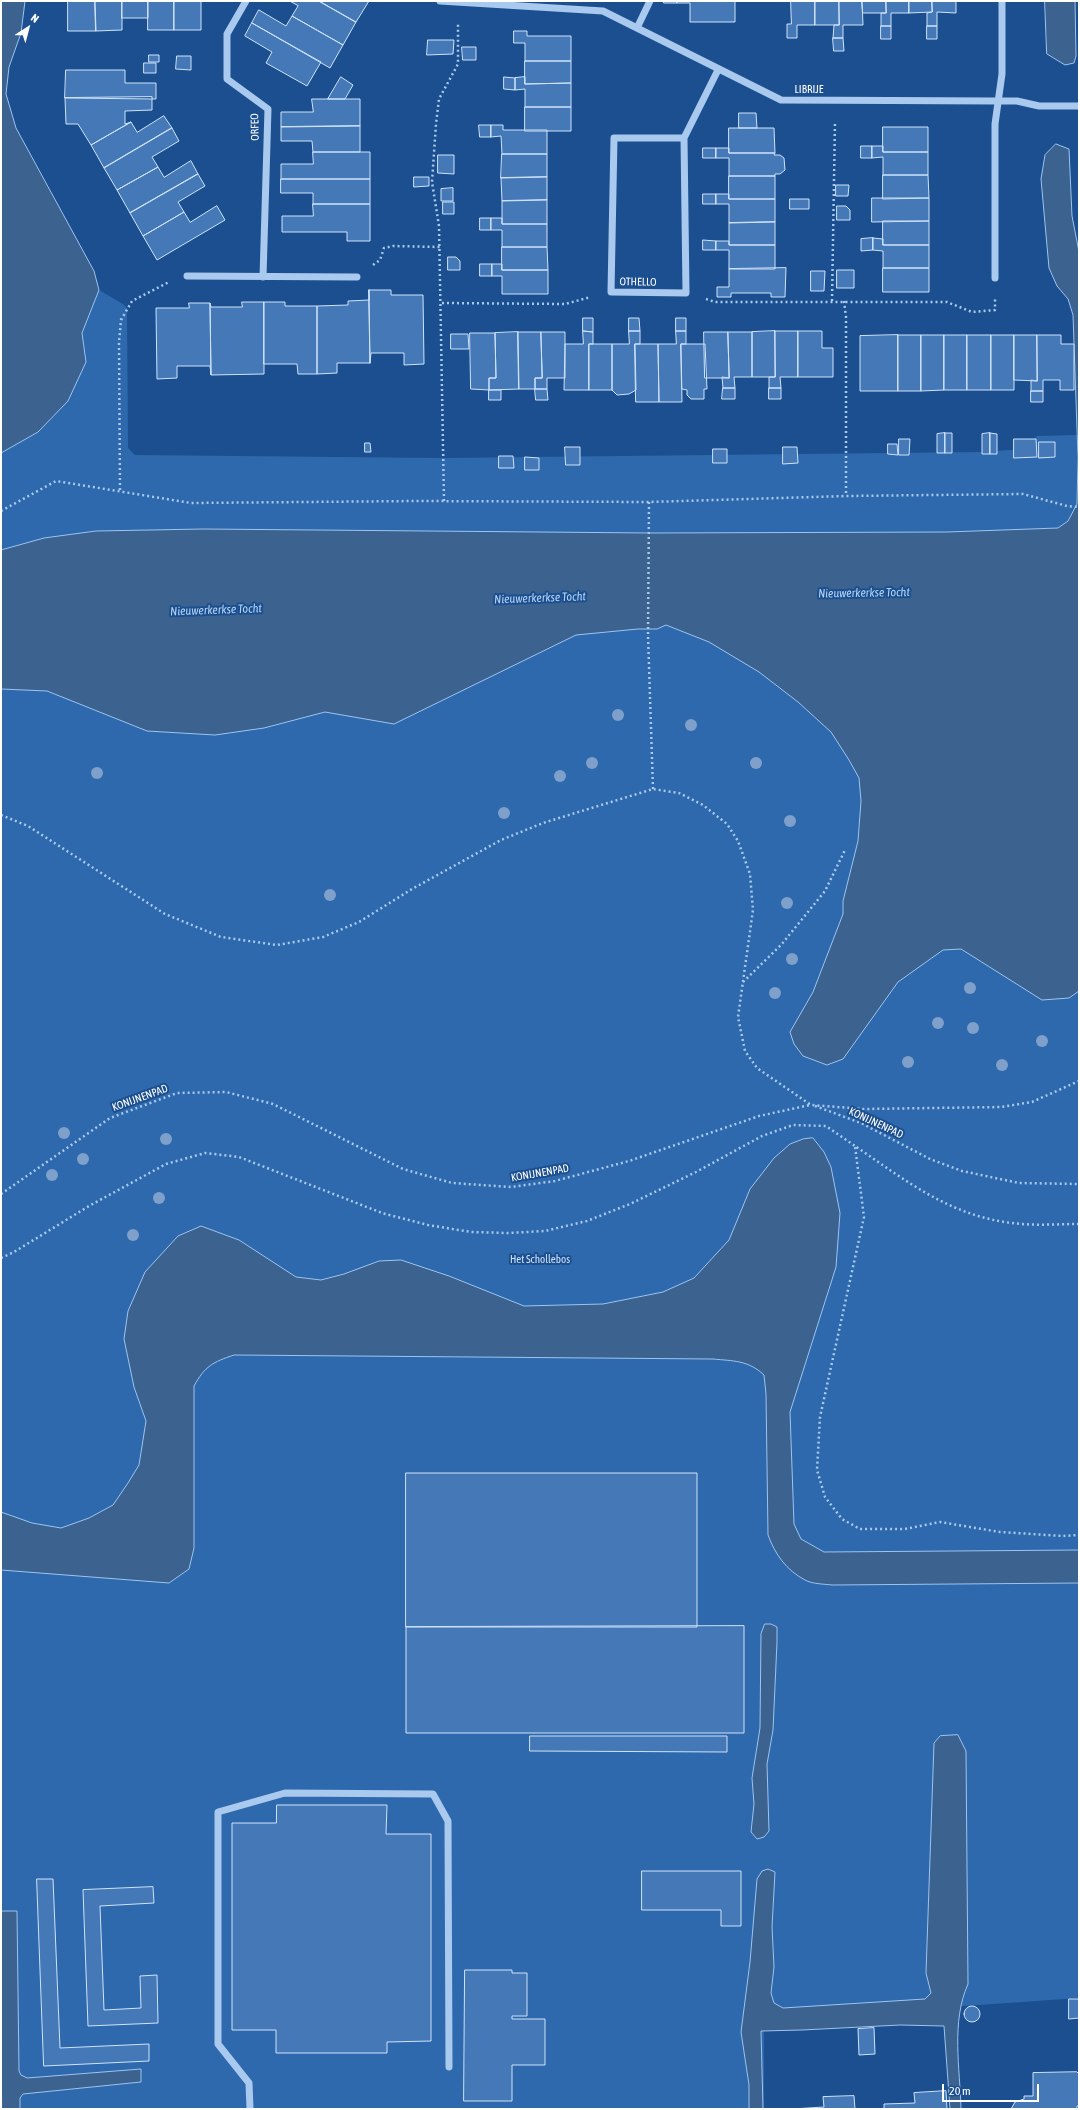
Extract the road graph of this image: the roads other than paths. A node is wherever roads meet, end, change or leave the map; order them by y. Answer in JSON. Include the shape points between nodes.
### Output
{"nodes":[{"id":1,"x":246,"y":1,"type":"edge"},
{"id":2,"x":440,"y":1,"type":"edge"},
{"id":3,"x":650,"y":1,"type":"edge"},
{"id":4,"x":1002,"y":1,"type":"edge"},
{"id":5,"x":637,"y":28,"type":"junction"},
{"id":6,"x":718,"y":70,"type":"junction"},
{"id":7,"x":997,"y":101,"type":"junction"},
{"id":8,"x":1079,"y":106,"type":"edge"},
{"id":9,"x":684,"y":138,"type":"junction"},
{"id":10,"x":186,"y":276,"type":"road end"},
{"id":11,"x":262,"y":277,"type":"junction"},
{"id":12,"x":357,"y":277,"type":"road end"},
{"id":13,"x":995,"y":278,"type":"road end"},
{"id":14,"x":449,"y":2067,"type":"dead end"},
{"id":15,"x":250,"y":2109,"type":"edge"}],
"edges":[{"from":1,"to":11,"type":"street","name":"ORFEO","via":[[227,34],[226,79],[268,109]]},
{"from":2,"to":5,"type":"street","name":"LIBRIJE","via":[[602,11]]},
{"from":3,"to":5,"type":"street"},
{"from":4,"to":7,"type":"street","via":[[1002,74]]},
{"from":5,"to":6,"type":"street","name":"LIBRIJE"},
{"from":6,"to":7,"type":"street","name":"LIBRIJE","via":[[780,100]]},
{"from":6,"to":9,"type":"street"},
{"from":7,"to":8,"type":"street","name":"LIBRIJE","via":[[1039,106]]},
{"from":7,"to":13,"type":"street"},
{"from":9,"to":9,"type":"street","name":"OTHELLO","via":[[686,293],[611,292],[614,138]]},
{"from":10,"to":11,"type":"street"},
{"from":11,"to":12,"type":"street"},
{"from":14,"to":15,"type":"street","via":[[448,1821],[433,1794],[284,1793],[218,1812],[218,2044],[249,2083]]}]}
